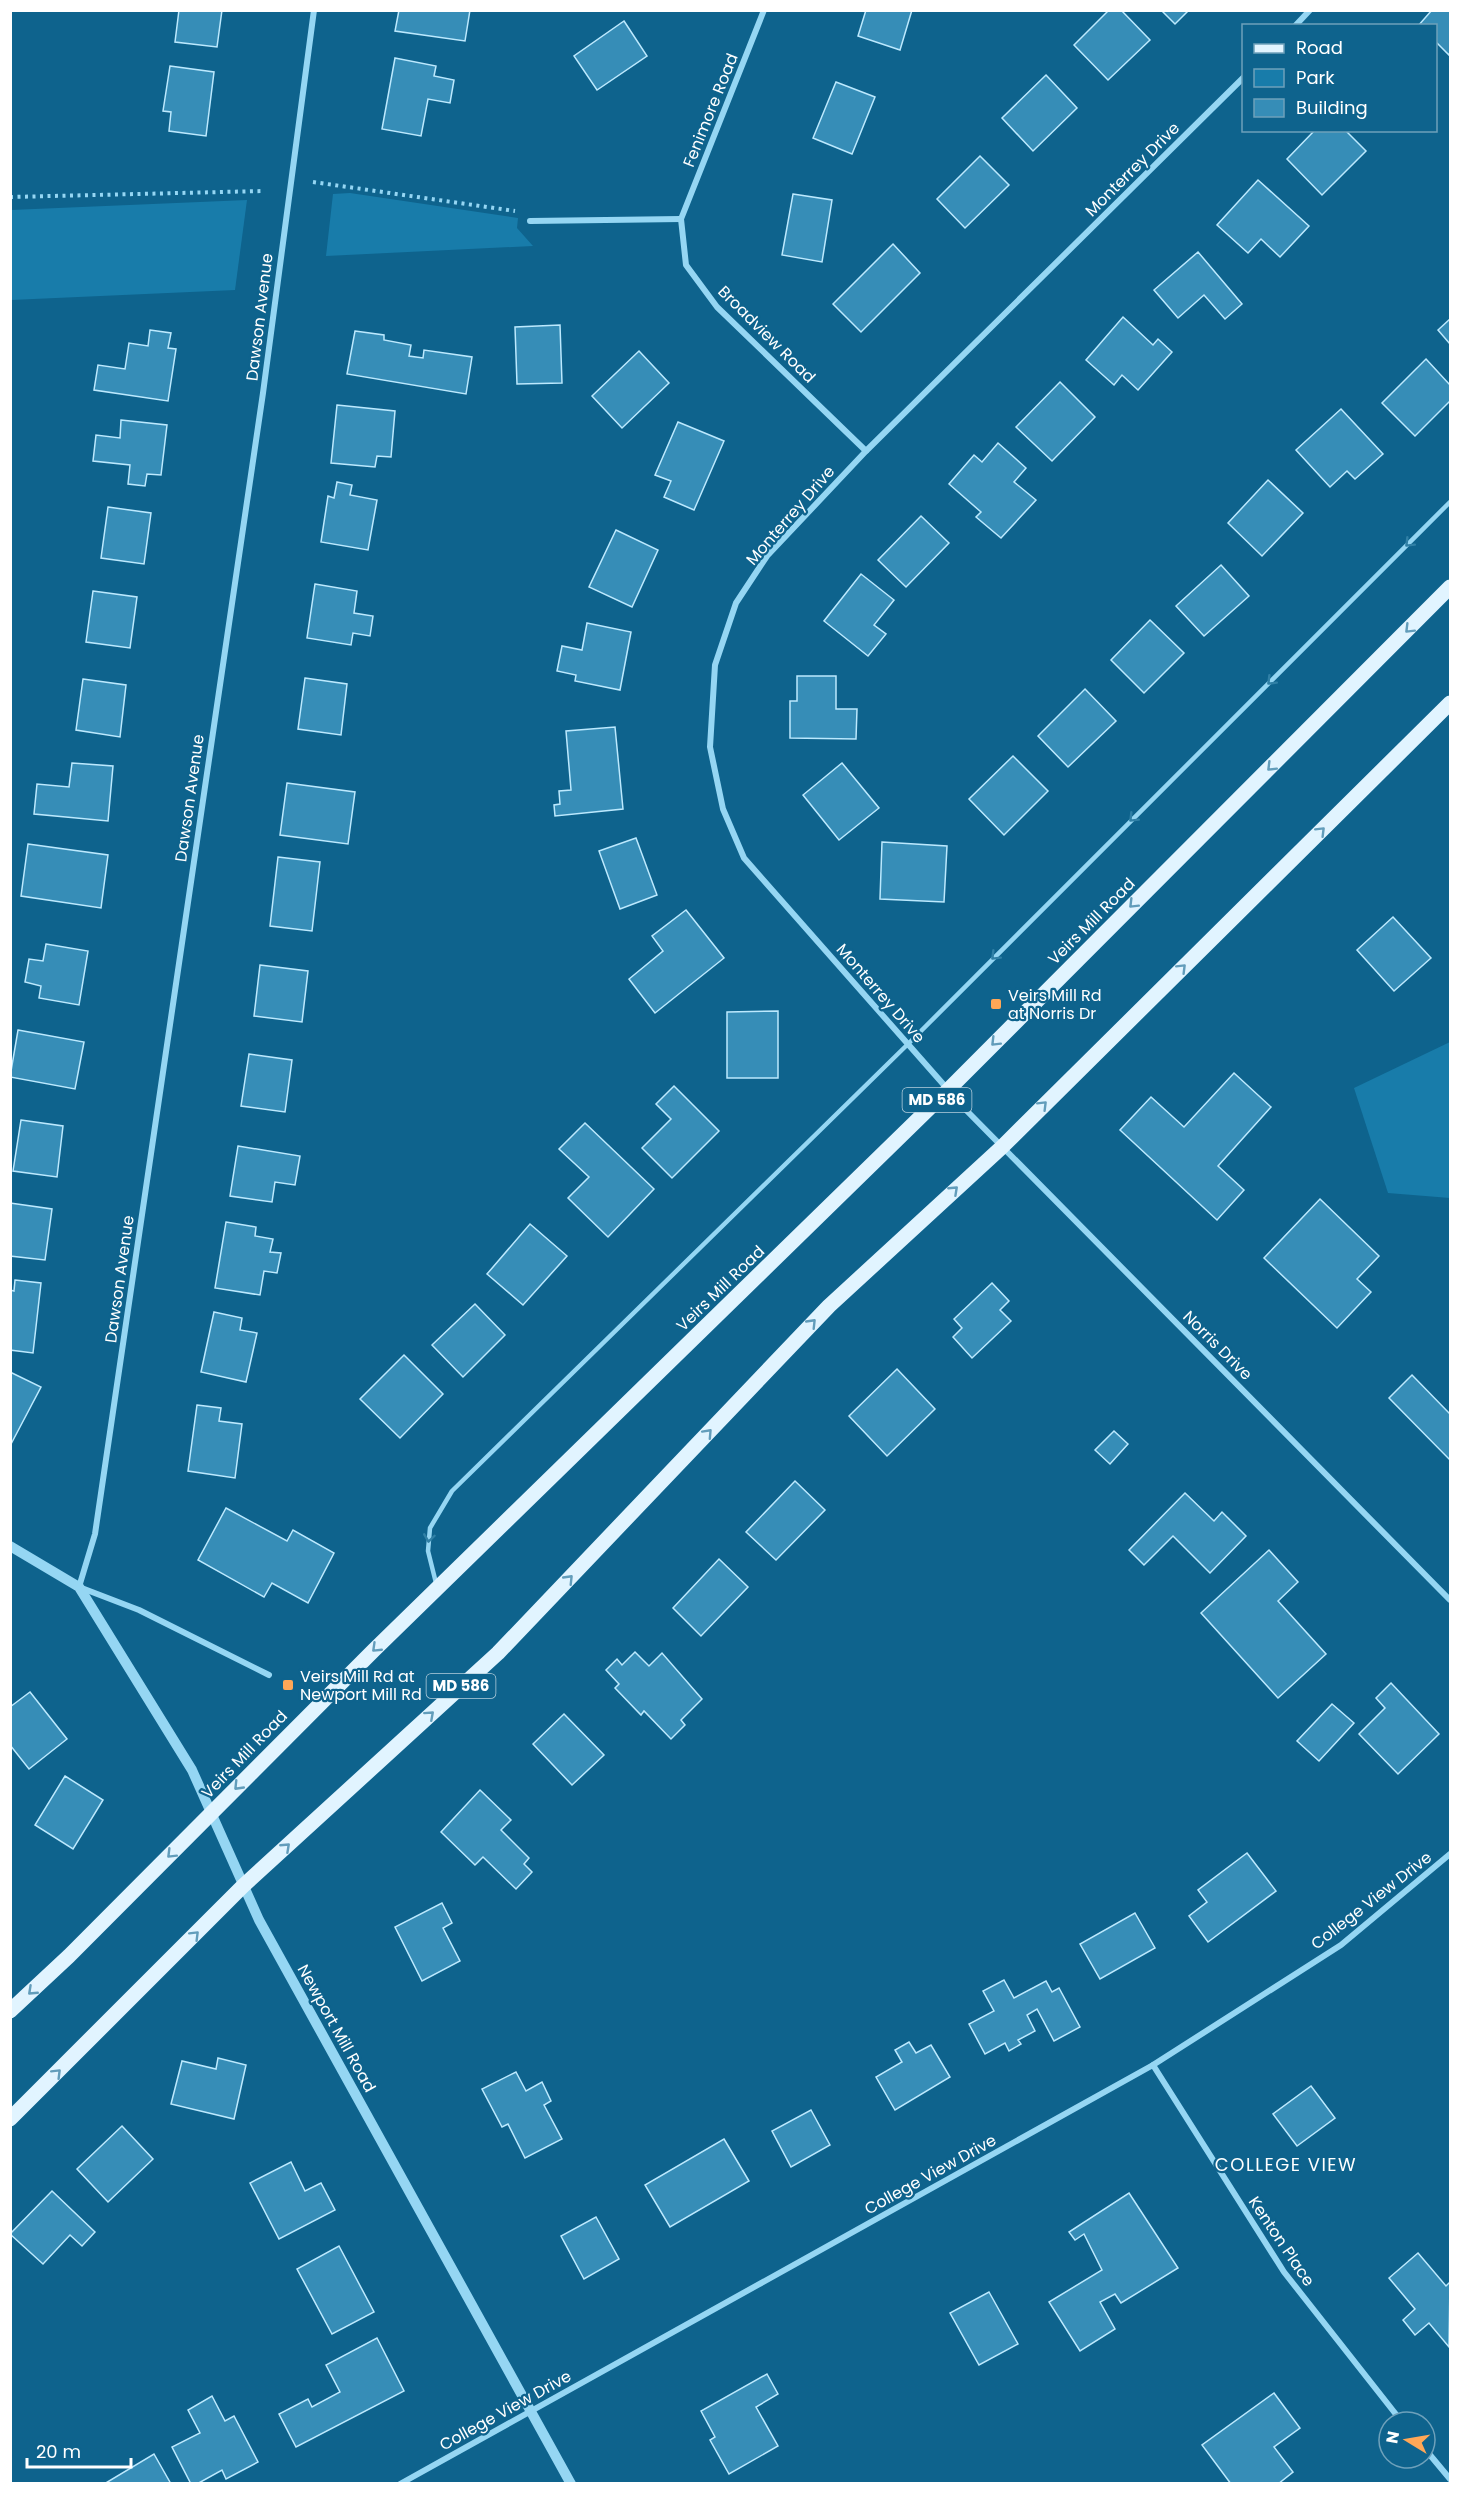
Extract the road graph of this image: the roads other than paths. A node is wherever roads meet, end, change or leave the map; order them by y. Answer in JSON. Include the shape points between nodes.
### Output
{"nodes":[{"id":1,"x":314,"y":10,"type":"edge"},
{"id":2,"x":764,"y":10,"type":"edge"},
{"id":3,"x":1310,"y":10,"type":"edge"},
{"id":4,"x":1297,"y":24,"type":"edge"},
{"id":5,"x":1242,"y":79,"type":"edge"},
{"id":6,"x":681,"y":219,"type":"junction"},
{"id":7,"x":530,"y":221,"type":"road end"},
{"id":8,"x":866,"y":450,"type":"junction"},
{"id":9,"x":1450,"y":501,"type":"edge"},
{"id":10,"x":1450,"y":587,"type":"edge"},
{"id":11,"x":1450,"y":703,"type":"edge"},
{"id":12,"x":908,"y":1044,"type":"junction"},
{"id":13,"x":948,"y":1090,"type":"junction"},
{"id":14,"x":966,"y":1110,"type":"joint"},
{"id":15,"x":1002,"y":1147,"type":"junction"},
{"id":16,"x":10,"y":1546,"type":"edge"},
{"id":17,"x":79,"y":1587,"type":"junction"},
{"id":18,"x":438,"y":1589,"type":"junction"},
{"id":19,"x":1450,"y":1600,"type":"edge"},
{"id":20,"x":269,"y":1675,"type":"dead end"},
{"id":21,"x":212,"y":1813,"type":"junction"},
{"id":22,"x":1450,"y":1854,"type":"edge"},
{"id":23,"x":243,"y":1886,"type":"junction"},
{"id":24,"x":10,"y":2011,"type":"edge"},
{"id":25,"x":1153,"y":2065,"type":"junction"},
{"id":26,"x":10,"y":2119,"type":"edge"},
{"id":27,"x":1393,"y":2410,"type":"edge"},
{"id":28,"x":532,"y":2411,"type":"junction"},
{"id":29,"x":1437,"y":2463,"type":"edge"},
{"id":30,"x":1450,"y":2479,"type":"edge"},
{"id":31,"x":400,"y":2484,"type":"edge"},
{"id":32,"x":571,"y":2484,"type":"edge"}],
"edges":[{"from":1,"to":17,"type":"street","name":"Dawson Avenue","via":[[263,393],[97,1523]]},
{"from":2,"to":6,"type":"street","name":"Fenimore Road"},
{"from":3,"to":4,"type":"street"},
{"from":5,"to":8,"type":"street","name":"Monterrey Drive"},
{"from":6,"to":7,"type":"street"},
{"from":6,"to":8,"type":"street","name":"Broadview Road","via":[[686,265],[717,307]]},
{"from":8,"to":12,"type":"street","name":"Monterrey Drive","via":[[767,556],[736,603],[715,665],[710,747],[723,809],[744,858]]},
{"from":9,"to":12,"type":"lane","one_way":true},
{"from":10,"to":13,"type":"main road","name":"Veirs Mill Road","number":"MD 586","one_way":true},
{"from":15,"to":11,"type":"main road","number":"MD 586","one_way":true},
{"from":12,"to":13,"type":"street","name":"Monterrey Drive"},
{"from":12,"to":18,"type":"lane","one_way":true,"via":[[452,1491],[430,1528],[428,1551]]},
{"from":13,"to":14,"type":"street","name":"Monterrey Drive"},
{"from":13,"to":18,"type":"main road","name":"Veirs Mill Road","number":"MD 586"},
{"from":14,"to":15,"type":"street","name":"Norris Drive"},
{"from":15,"to":19,"type":"street","name":"Norris Drive"},
{"from":23,"to":15,"type":"main road","number":"MD 586","one_way":true,"via":[[498,1653],[829,1306]]},
{"from":16,"to":17,"type":"street","name":"Newport Mill Road"},
{"from":17,"to":20,"type":"street","name":"Newport Mill Road","via":[[140,1610]]},
{"from":17,"to":21,"type":"street","name":"Newport Mill Road","via":[[192,1770]]},
{"from":18,"to":21,"type":"main road","name":"Veirs Mill Road","number":"MD 586","one_way":true},
{"from":21,"to":23,"type":"street","name":"Newport Mill Road"},
{"from":21,"to":24,"type":"main road","name":"Veirs Mill Road","number":"MD 586","one_way":true},
{"from":22,"to":25,"type":"street","name":"College View Drive","via":[[1341,1945]]},
{"from":26,"to":23,"type":"main road","number":"MD 586","one_way":true},
{"from":23,"to":28,"type":"street","name":"Newport Mill Road"},
{"from":25,"to":27,"type":"street","name":"Kenton Place","via":[[1284,2272]]},
{"from":25,"to":28,"type":"street","name":"College View Drive"},
{"from":28,"to":31,"type":"street","name":"College View Drive"},
{"from":28,"to":32,"type":"street","name":"Newport Mill Road"},
{"from":29,"to":30,"type":"street"}]}
